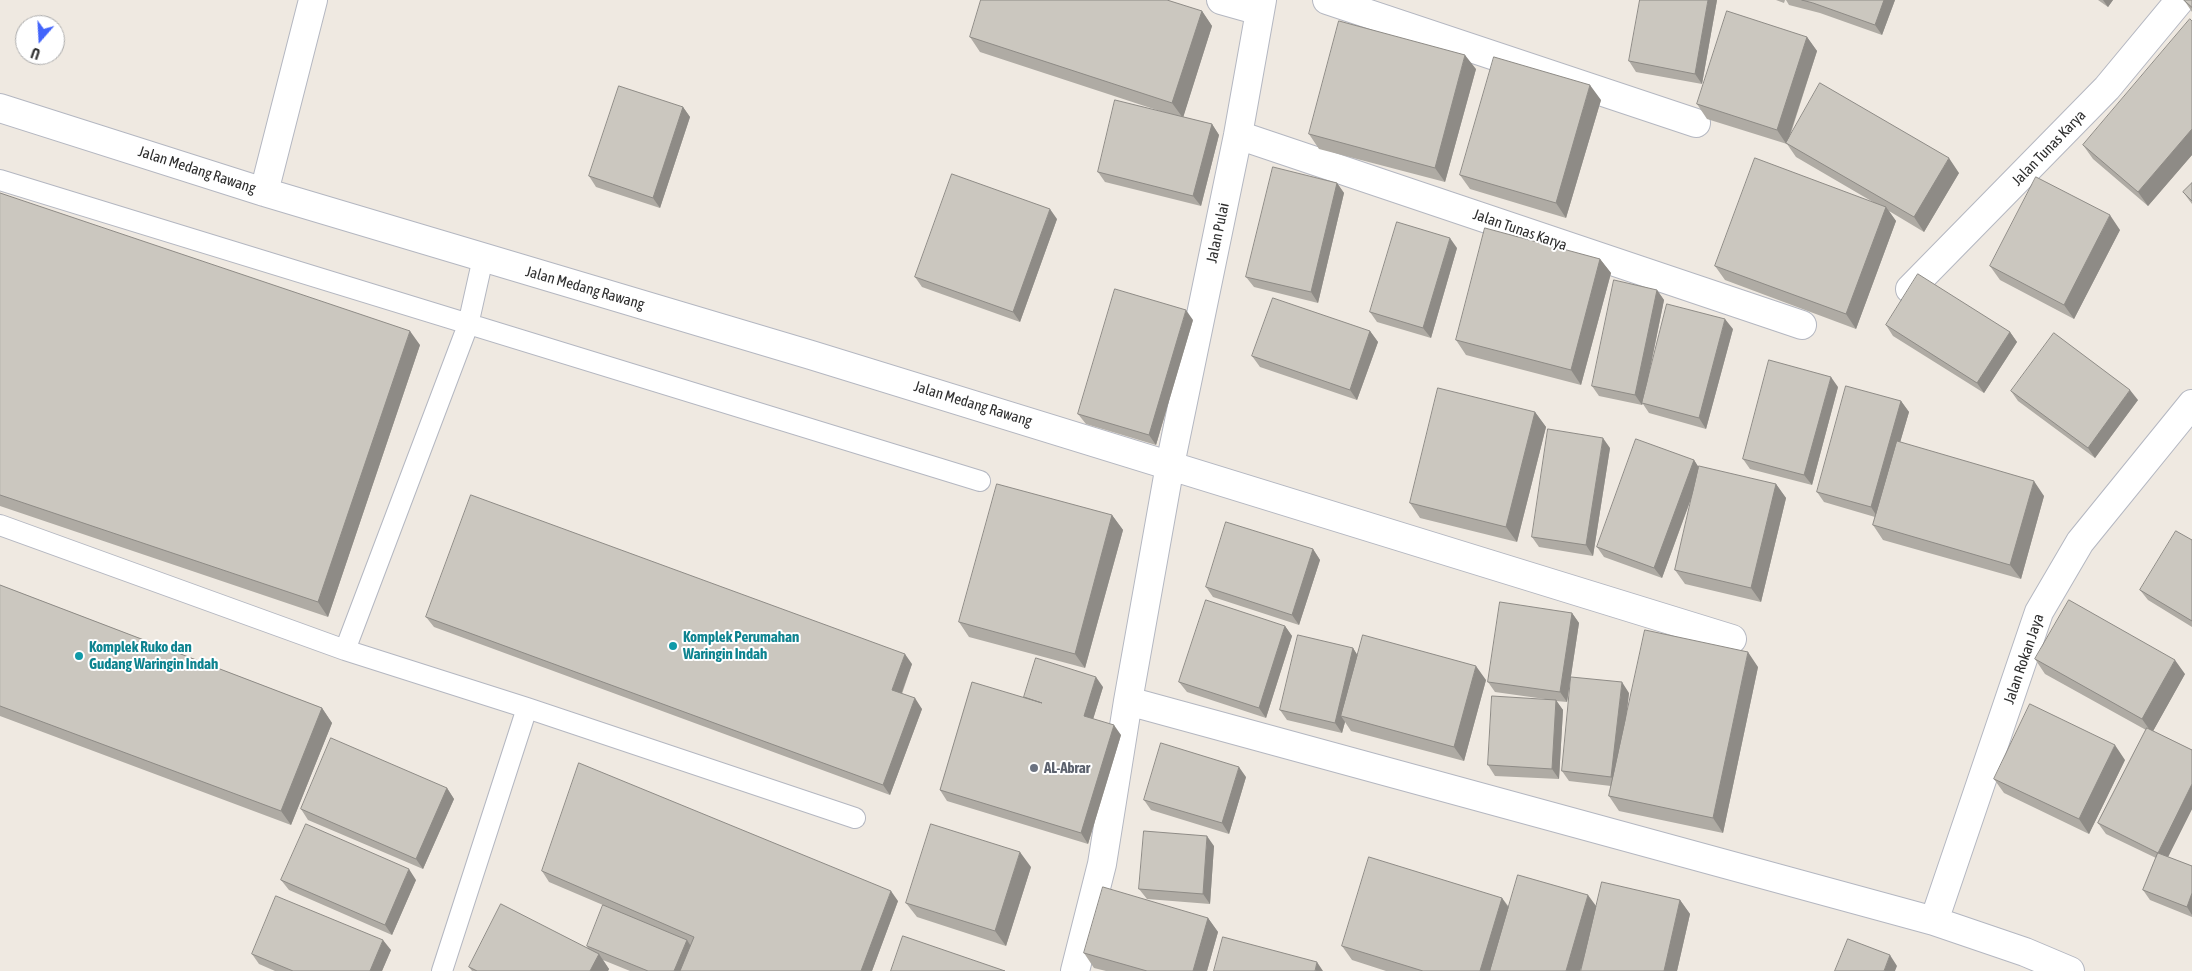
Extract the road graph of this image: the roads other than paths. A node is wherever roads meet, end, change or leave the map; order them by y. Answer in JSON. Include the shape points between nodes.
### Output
{"nodes":[{"id":1,"x":313,"y":0,"type":"edge"},
{"id":2,"x":1221,"y":0,"type":"edge"},
{"id":3,"x":1328,"y":0,"type":"edge"},
{"id":4,"x":2180,"y":0,"type":"edge"},
{"id":5,"x":1261,"y":6,"type":"edge"},
{"id":6,"x":0,"y":108,"type":"edge"},
{"id":7,"x":1696,"y":123,"type":"dead end"},
{"id":8,"x":1238,"y":135,"type":"junction"},
{"id":9,"x":0,"y":180,"type":"edge"},
{"id":10,"x":264,"y":192,"type":"junction"},
{"id":11,"x":483,"y":258,"type":"junction"},
{"id":12,"x":1910,"y":289,"type":"edge"},
{"id":13,"x":468,"y":324,"type":"junction"},
{"id":14,"x":1802,"y":325,"type":"edge"},
{"id":15,"x":2192,"y":404,"type":"edge"},
{"id":16,"x":1170,"y":465,"type":"junction"},
{"id":17,"x":980,"y":481,"type":"dead end"},
{"id":18,"x":0,"y":525,"type":"edge"},
{"id":19,"x":1732,"y":638,"type":"dead end"},
{"id":20,"x":345,"y":650,"type":"junction"},
{"id":21,"x":1128,"y":701,"type":"junction"},
{"id":22,"x":527,"y":708,"type":"junction"},
{"id":23,"x":855,"y":818,"type":"dead end"},
{"id":24,"x":1934,"y":921,"type":"junction"},
{"id":25,"x":2023,"y":961,"type":"edge"},
{"id":26,"x":442,"y":971,"type":"edge"},
{"id":27,"x":1075,"y":971,"type":"edge"},
{"id":28,"x":2070,"y":971,"type":"edge"}],
"edges":[{"from":1,"to":10,"type":"street"},
{"from":2,"to":5,"type":"street"},
{"from":3,"to":7,"type":"street"},
{"from":4,"to":12,"type":"street","name":"Jalan Tunas Karya","via":[[2107,88]]},
{"from":5,"to":8,"type":"street","name":"Jalan Pulai"},
{"from":6,"to":10,"type":"street","name":"Jalan Medang Rawang"},
{"from":8,"to":14,"type":"street","name":"Jalan Tunas Karya"},
{"from":8,"to":16,"type":"street","name":"Jalan Pulai"},
{"from":9,"to":13,"type":"lane"},
{"from":10,"to":11,"type":"street","name":"Jalan Medang Rawang"},
{"from":11,"to":13,"type":"lane"},
{"from":11,"to":16,"type":"street","name":"Jalan Medang Rawang","via":[[811,354]]},
{"from":13,"to":17,"type":"lane"},
{"from":13,"to":20,"type":"lane"},
{"from":15,"to":24,"type":"street","name":"Jalan Rokan Jaya","via":[[2080,542],[2039,612]]},
{"from":16,"to":19,"type":"street","name":"Jalan Medang Rawang"},
{"from":16,"to":21,"type":"street","name":"Jalan Pulai"},
{"from":18,"to":20,"type":"lane"},
{"from":20,"to":22,"type":"lane"},
{"from":21,"to":24,"type":"street"},
{"from":21,"to":27,"type":"street","name":"Jalan Pulai","via":[[1102,864]]},
{"from":22,"to":23,"type":"lane"},
{"from":22,"to":26,"type":"lane"},
{"from":24,"to":25,"type":"street"},
{"from":25,"to":28,"type":"street"}]}
